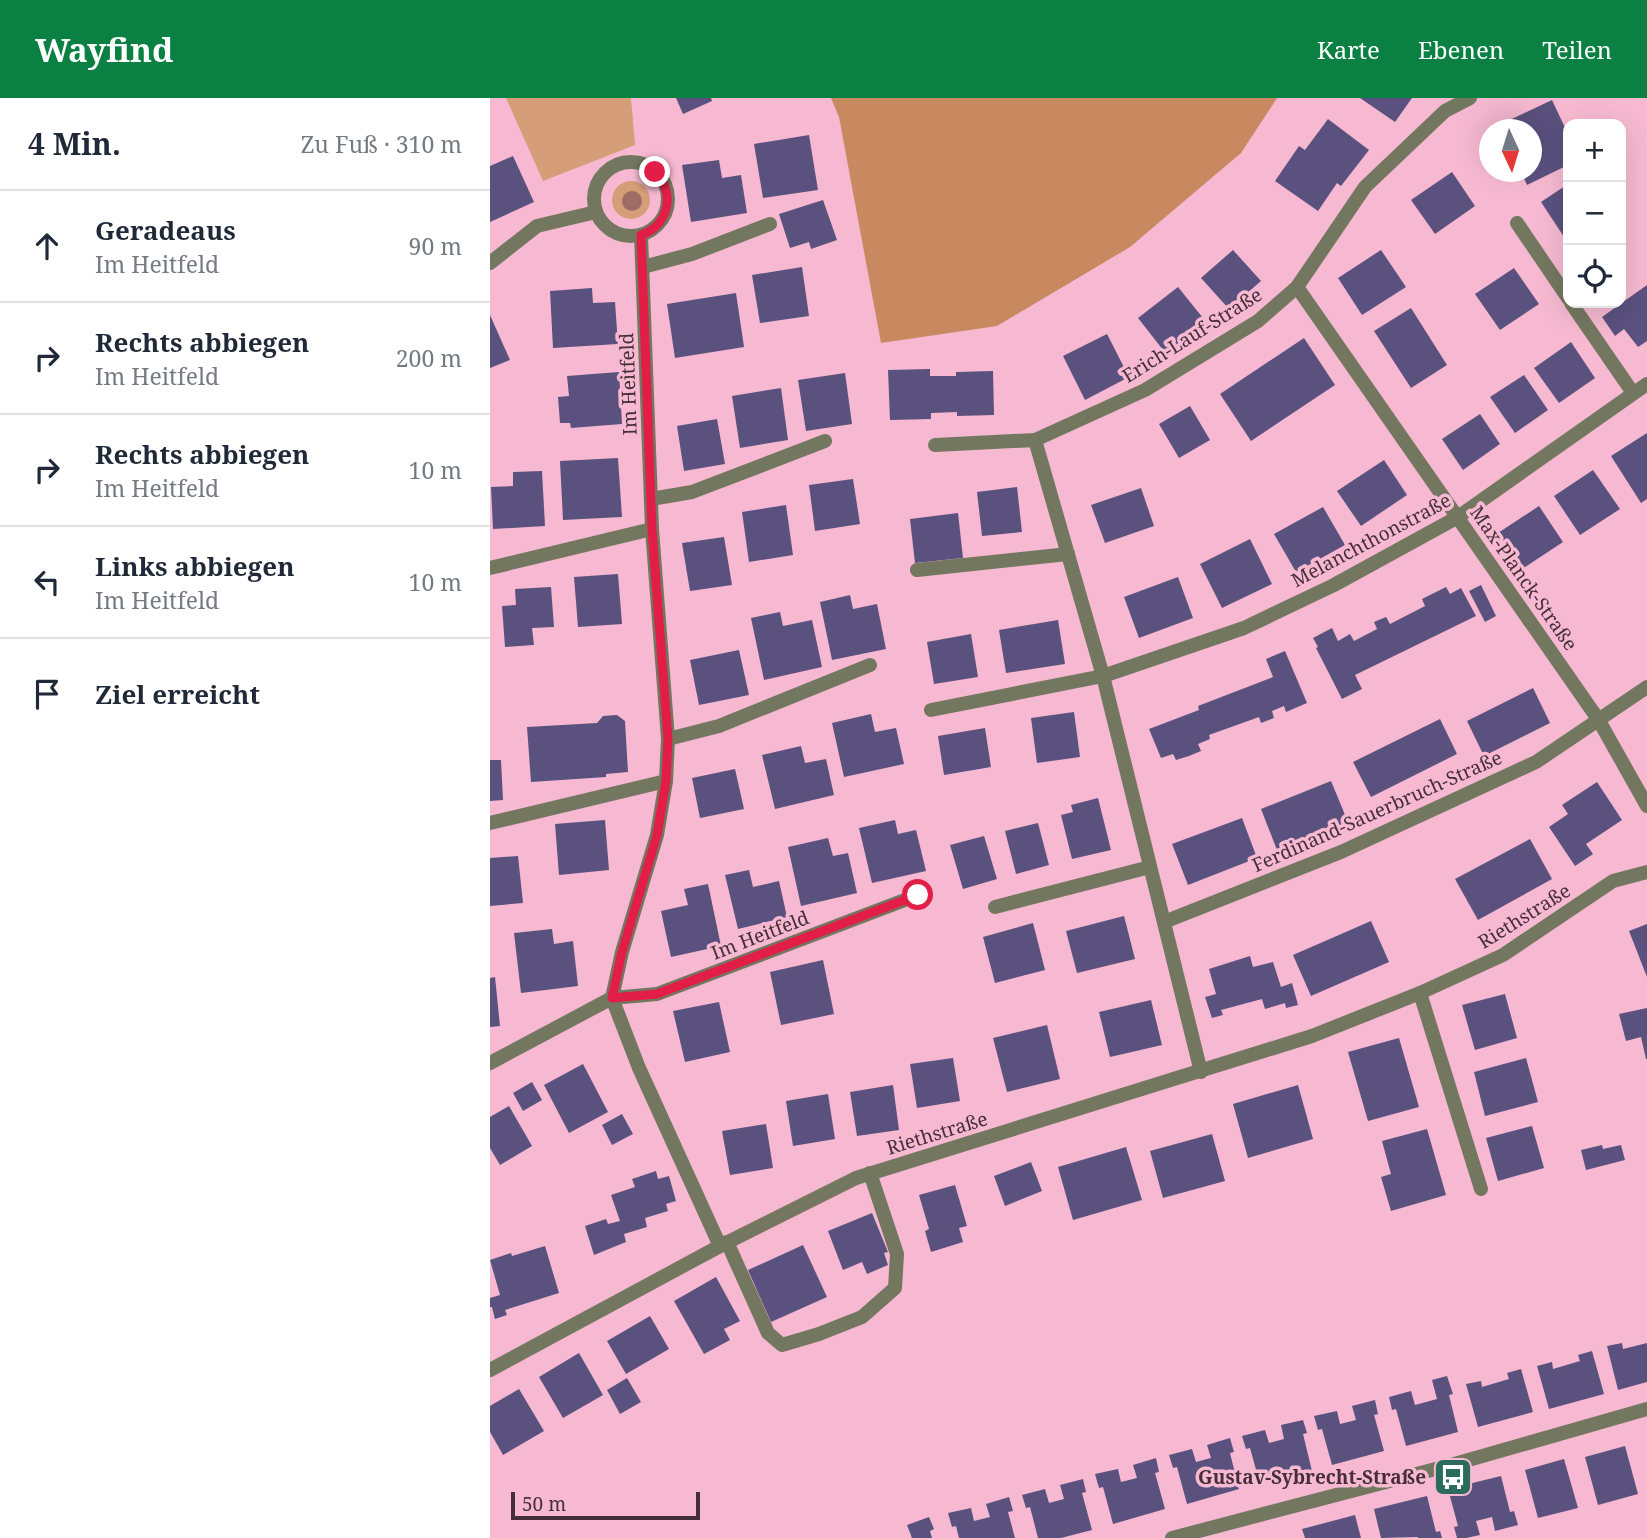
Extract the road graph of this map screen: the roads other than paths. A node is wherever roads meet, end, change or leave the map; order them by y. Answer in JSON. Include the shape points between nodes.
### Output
{"nodes":[{"id":1,"x":1470,"y":98,"type":"edge"},
{"id":2,"x":596,"y":212,"type":"junction"},
{"id":3,"x":1517,"y":223,"type":"dead end"},
{"id":4,"x":770,"y":224,"type":"dead end"},
{"id":5,"x":641,"y":235,"type":"junction"},
{"id":6,"x":490,"y":263,"type":"edge"},
{"id":7,"x":643,"y":267,"type":"junction"},
{"id":8,"x":1297,"y":288,"type":"junction"},
{"id":9,"x":1563,"y":291,"type":"edge"},
{"id":10,"x":1574,"y":308,"type":"edge"},
{"id":11,"x":1647,"y":384,"type":"edge"},
{"id":12,"x":1633,"y":393,"type":"junction"},
{"id":13,"x":1035,"y":440,"type":"junction"},
{"id":14,"x":825,"y":441,"type":"dead end"},
{"id":15,"x":935,"y":445,"type":"dead end"},
{"id":16,"x":651,"y":499,"type":"junction"},
{"id":17,"x":1458,"y":517,"type":"junction"},
{"id":18,"x":652,"y":530,"type":"junction"},
{"id":19,"x":1068,"y":554,"type":"junction"},
{"id":20,"x":490,"y":568,"type":"edge"},
{"id":21,"x":917,"y":570,"type":"dead end"},
{"id":22,"x":870,"y":665,"type":"dead end"},
{"id":23,"x":1103,"y":676,"type":"junction"},
{"id":24,"x":1647,"y":687,"type":"edge"},
{"id":25,"x":932,"y":710,"type":"dead end"},
{"id":26,"x":1598,"y":719,"type":"junction"},
{"id":27,"x":668,"y":739,"type":"junction"},
{"id":28,"x":666,"y":781,"type":"junction"},
{"id":29,"x":1647,"y":806,"type":"edge"},
{"id":30,"x":490,"y":823,"type":"edge"},
{"id":31,"x":1150,"y":867,"type":"junction"},
{"id":32,"x":1647,"y":872,"type":"edge"},
{"id":33,"x":918,"y":895,"type":"dead end"},
{"id":34,"x":995,"y":907,"type":"dead end"},
{"id":35,"x":1164,"y":922,"type":"junction"},
{"id":36,"x":1420,"y":993,"type":"junction"},
{"id":37,"x":612,"y":998,"type":"junction"},
{"id":38,"x":490,"y":1063,"type":"edge"},
{"id":39,"x":1201,"y":1072,"type":"junction"},
{"id":40,"x":870,"y":1173,"type":"junction"},
{"id":41,"x":1481,"y":1189,"type":"dead end"},
{"id":42,"x":724,"y":1244,"type":"junction"},
{"id":43,"x":490,"y":1370,"type":"edge"},
{"id":44,"x":1647,"y":1409,"type":"edge"},
{"id":45,"x":1172,"y":1538,"type":"edge"}],
"edges":[{"from":1,"to":8,"type":"street","name":"Erich-Lauf-Straße","via":[[1445,111],[1365,187]]},
{"from":2,"to":5,"type":"street","via":[[609,229]]},
{"from":2,"to":5,"type":"street","via":[[595,189],[609,170],[631,163],[649,167],[661,177],[668,200],[660,222]]},
{"from":2,"to":6,"type":"street","via":[[537,226]]},
{"from":3,"to":9,"type":"street"},
{"from":4,"to":7,"type":"street"},
{"from":5,"to":7,"type":"street","name":"Im Heitfeld"},
{"from":7,"to":16,"type":"street","name":"Im Heitfeld"},
{"from":8,"to":13,"type":"street","name":"Erich-Lauf-Straße","via":[[1258,321],[1145,390]]},
{"from":8,"to":17,"type":"street","name":"Max-Planck-Straße"},
{"from":10,"to":12,"type":"street"},
{"from":11,"to":12,"type":"street","name":"Melanchthonstraße"},
{"from":12,"to":17,"type":"street","name":"Melanchthonstraße"},
{"from":13,"to":15,"type":"street","name":"Erich-Lauf-Straße"},
{"from":13,"to":19,"type":"street"},
{"from":14,"to":16,"type":"street","via":[[692,492]]},
{"from":16,"to":18,"type":"street","name":"Im Heitfeld"},
{"from":17,"to":23,"type":"street","name":"Melanchthonstraße","via":[[1244,628]]},
{"from":17,"to":26,"type":"street","name":"Max-Planck-Straße"},
{"from":18,"to":20,"type":"street"},
{"from":18,"to":27,"type":"street","name":"Im Heitfeld"},
{"from":19,"to":21,"type":"street"},
{"from":19,"to":23,"type":"street"},
{"from":22,"to":27,"type":"street","via":[[719,726]]},
{"from":23,"to":25,"type":"street","name":"Melanchthonstraße"},
{"from":23,"to":31,"type":"street"},
{"from":24,"to":26,"type":"street"},
{"from":26,"to":29,"type":"street","name":"Max-Planck-Straße"},
{"from":26,"to":35,"type":"street","name":"Ferdinand-Sauerbruch-Straße","via":[[1536,762],[1341,852]]},
{"from":27,"to":28,"type":"street","name":"Im Heitfeld"},
{"from":28,"to":30,"type":"street"},
{"from":28,"to":37,"type":"street","name":"Im Heitfeld","via":[[657,835]]},
{"from":31,"to":34,"type":"street"},
{"from":31,"to":35,"type":"street"},
{"from":32,"to":36,"type":"street","name":"Riethstraße","via":[[1613,881],[1503,955]]},
{"from":33,"to":37,"type":"street","name":"Im Heitfeld","via":[[657,994]]},
{"from":35,"to":39,"type":"street"},
{"from":36,"to":39,"type":"street","name":"Riethstraße","via":[[1312,1036]]},
{"from":36,"to":41,"type":"street"},
{"from":37,"to":38,"type":"street","name":"Im Heitfeld"},
{"from":37,"to":42,"type":"street","via":[[639,1068]]},
{"from":39,"to":40,"type":"street","name":"Riethstraße"},
{"from":40,"to":42,"type":"street","name":"Riethstraße"},
{"from":40,"to":42,"type":"street","via":[[897,1254],[895,1288],[862,1317],[782,1345],[768,1333]]},
{"from":42,"to":43,"type":"street","name":"Riethstraße"},
{"from":44,"to":45,"type":"street"}]}
